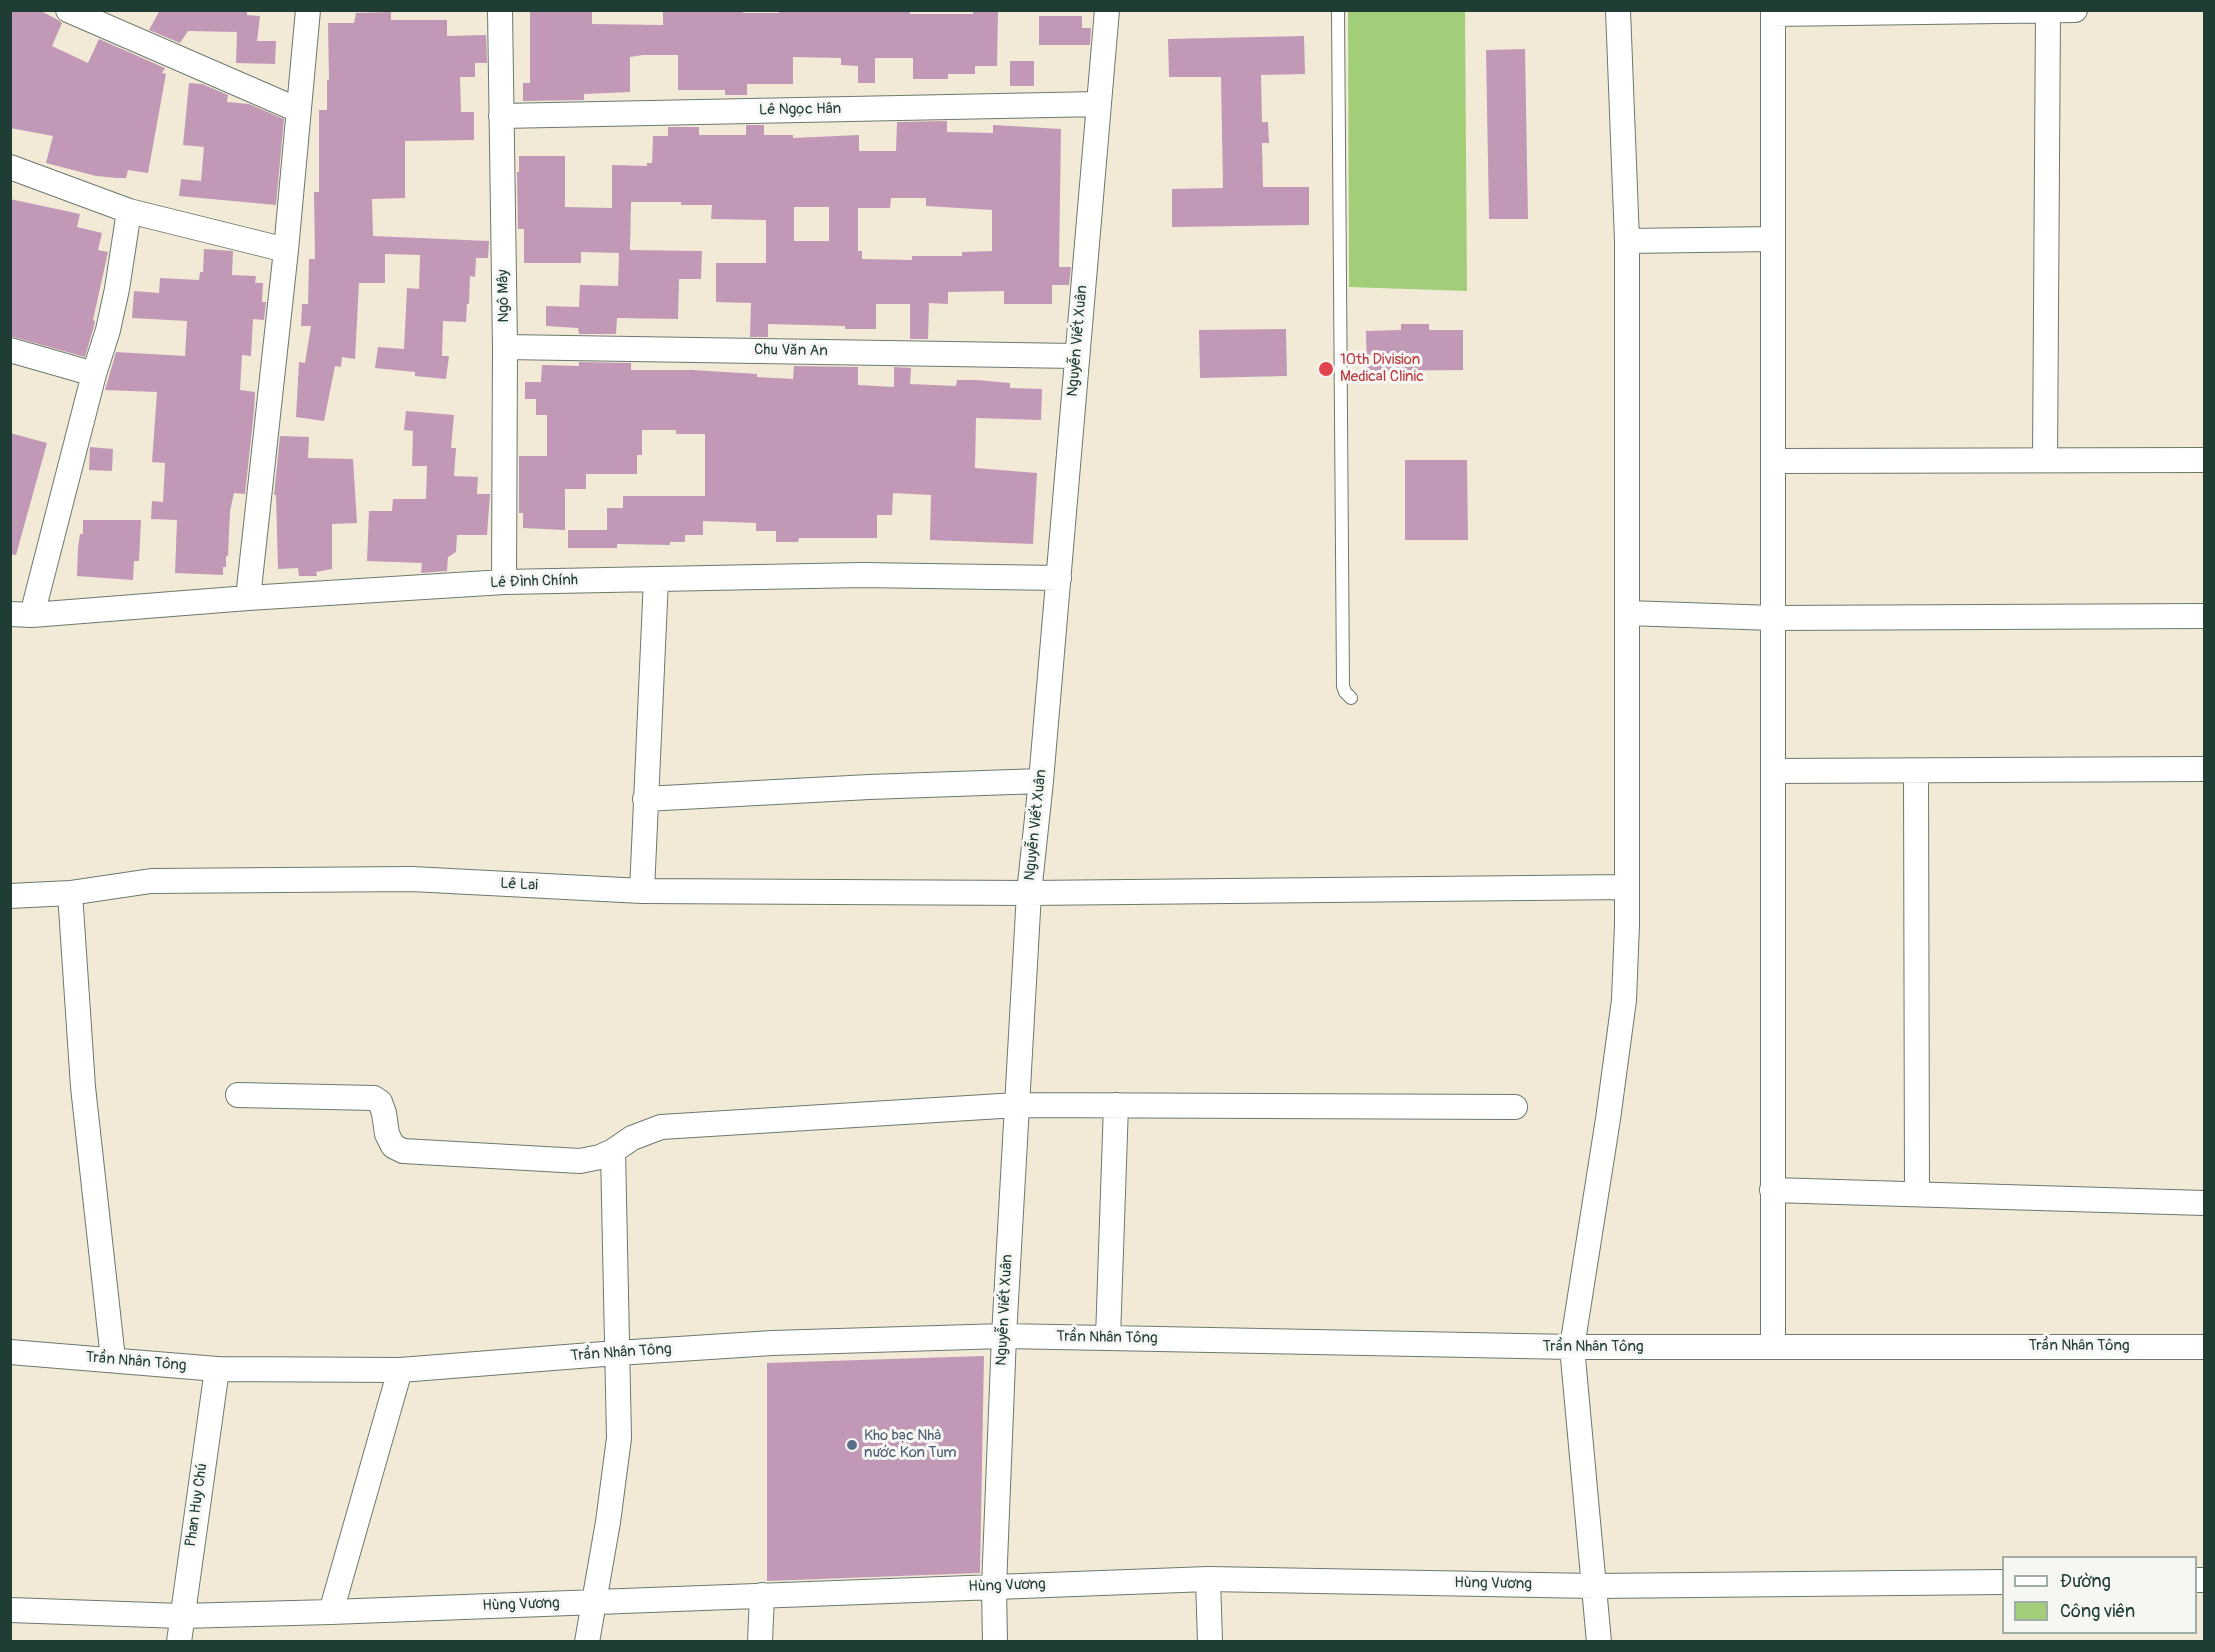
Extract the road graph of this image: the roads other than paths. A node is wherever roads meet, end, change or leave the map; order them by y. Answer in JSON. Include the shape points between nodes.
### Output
{"nodes":[{"id":1,"x":68,"y":10,"type":"edge"},
{"id":2,"x":308,"y":10,"type":"edge"},
{"id":3,"x":500,"y":10,"type":"edge"},
{"id":4,"x":1107,"y":10,"type":"edge"},
{"id":5,"x":1338,"y":10,"type":"edge"},
{"id":6,"x":1618,"y":10,"type":"edge"},
{"id":7,"x":2075,"y":10,"type":"edge"},
{"id":8,"x":2048,"y":11,"type":"edge"},
{"id":9,"x":1773,"y":12,"type":"edge"},
{"id":10,"x":1099,"y":104,"type":"junction"},
{"id":11,"x":298,"y":110,"type":"junction"},
{"id":12,"x":501,"y":116,"type":"junction"},
{"id":13,"x":10,"y":167,"type":"edge"},
{"id":14,"x":129,"y":212,"type":"junction"},
{"id":15,"x":1773,"y":238,"type":"junction"},
{"id":16,"x":1628,"y":241,"type":"junction"},
{"id":17,"x":285,"y":250,"type":"junction"},
{"id":18,"x":505,"y":346,"type":"junction"},
{"id":19,"x":10,"y":350,"type":"edge"},
{"id":20,"x":1076,"y":356,"type":"junction"},
{"id":21,"x":94,"y":374,"type":"junction"},
{"id":22,"x":2045,"y":460,"type":"junction"},
{"id":23,"x":2205,"y":460,"type":"edge"},
{"id":24,"x":1773,"y":461,"type":"junction"},
{"id":25,"x":1059,"y":578,"type":"junction"},
{"id":26,"x":656,"y":579,"type":"junction"},
{"id":27,"x":504,"y":582,"type":"junction"},
{"id":28,"x":248,"y":598,"type":"junction"},
{"id":29,"x":1627,"y":613,"type":"junction"},
{"id":30,"x":21,"y":614,"type":"edge"},
{"id":31,"x":2205,"y":616,"type":"edge"},
{"id":32,"x":1773,"y":618,"type":"junction"},
{"id":33,"x":1351,"y":698,"type":"dead end"},
{"id":34,"x":2205,"y":769,"type":"edge"},
{"id":35,"x":1773,"y":771,"type":"junction"},
{"id":36,"x":1916,"y":771,"type":"junction"},
{"id":37,"x":1041,"y":781,"type":"junction"},
{"id":38,"x":645,"y":799,"type":"junction"},
{"id":39,"x":1627,"y":887,"type":"junction"},
{"id":40,"x":642,"y":891,"type":"junction"},
{"id":41,"x":70,"y":893,"type":"junction"},
{"id":42,"x":1029,"y":893,"type":"junction"},
{"id":43,"x":10,"y":896,"type":"edge"},
{"id":44,"x":238,"y":1095,"type":"dead end"},
{"id":45,"x":1017,"y":1105,"type":"junction"},
{"id":46,"x":1116,"y":1105,"type":"junction"},
{"id":47,"x":1515,"y":1107,"type":"dead end"},
{"id":48,"x":613,"y":1151,"type":"junction"},
{"id":49,"x":1772,"y":1190,"type":"junction"},
{"id":50,"x":1917,"y":1194,"type":"junction"},
{"id":51,"x":2205,"y":1203,"type":"edge"},
{"id":52,"x":1004,"y":1336,"type":"junction"},
{"id":53,"x":1108,"y":1338,"type":"junction"},
{"id":54,"x":1572,"y":1347,"type":"junction"},
{"id":55,"x":1773,"y":1347,"type":"junction"},
{"id":56,"x":2205,"y":1347,"type":"edge"},
{"id":57,"x":10,"y":1352,"type":"edge"},
{"id":58,"x":617,"y":1353,"type":"junction"},
{"id":59,"x":114,"y":1359,"type":"junction"},
{"id":60,"x":217,"y":1369,"type":"junction"},
{"id":61,"x":400,"y":1370,"type":"junction"},
{"id":62,"x":1209,"y":1579,"type":"junction"},
{"id":63,"x":2002,"y":1582,"type":"edge"},
{"id":64,"x":1594,"y":1586,"type":"junction"},
{"id":65,"x":994,"y":1587,"type":"junction"},
{"id":66,"x":762,"y":1595,"type":"junction"},
{"id":67,"x":594,"y":1602,"type":"junction"},
{"id":68,"x":10,"y":1610,"type":"edge"},
{"id":69,"x":331,"y":1612,"type":"junction"},
{"id":70,"x":181,"y":1616,"type":"junction"},
{"id":71,"x":178,"y":1641,"type":"edge"},
{"id":72,"x":587,"y":1641,"type":"edge"},
{"id":73,"x":760,"y":1641,"type":"edge"},
{"id":74,"x":995,"y":1641,"type":"edge"},
{"id":75,"x":1210,"y":1641,"type":"edge"},
{"id":76,"x":1599,"y":1641,"type":"edge"}],
"edges":[{"from":1,"to":11,"type":"street"},
{"from":2,"to":11,"type":"street"},
{"from":3,"to":12,"type":"street","name":"Ngô Mây"},
{"from":4,"to":10,"type":"street","name":"Nguyễn Viết Xuân"},
{"from":5,"to":33,"type":"lane","via":[[1343,686]]},
{"from":6,"to":16,"type":"street"},
{"from":7,"to":8,"type":"street"},
{"from":8,"to":9,"type":"street"},
{"from":8,"to":22,"type":"street"},
{"from":9,"to":15,"type":"street"},
{"from":10,"to":12,"type":"street","name":"Lê Ngọc Hân"},
{"from":10,"to":20,"type":"street","name":"Nguyễn Viết Xuân"},
{"from":11,"to":17,"type":"street"},
{"from":12,"to":18,"type":"street","name":"Ngô Mây"},
{"from":13,"to":14,"type":"street"},
{"from":14,"to":17,"type":"street"},
{"from":14,"to":21,"type":"street","via":[[117,289]]},
{"from":15,"to":16,"type":"street"},
{"from":15,"to":24,"type":"street"},
{"from":16,"to":29,"type":"street"},
{"from":17,"to":28,"type":"street"},
{"from":18,"to":20,"type":"street","name":"Chu Văn An"},
{"from":18,"to":27,"type":"street","name":"Ngô Mây"},
{"from":19,"to":21,"type":"street"},
{"from":20,"to":25,"type":"street","name":"Nguyễn Viết Xuân"},
{"from":21,"to":30,"type":"street"},
{"from":22,"to":23,"type":"street"},
{"from":22,"to":24,"type":"street"},
{"from":24,"to":32,"type":"street"},
{"from":25,"to":26,"type":"street","name":"Lê Đình Chính","via":[[862,575]]},
{"from":25,"to":37,"type":"street","name":"Nguyễn Viết Xuân"},
{"from":26,"to":27,"type":"street","name":"Lê Đình Chính"},
{"from":26,"to":38,"type":"street"},
{"from":27,"to":28,"type":"street","name":"Lê Đình Chính"},
{"from":28,"to":30,"type":"street","name":"Lê Đình Chính"},
{"from":29,"to":32,"type":"street"},
{"from":29,"to":39,"type":"street"},
{"from":31,"to":32,"type":"street"},
{"from":32,"to":35,"type":"street"},
{"from":34,"to":36,"type":"street"},
{"from":35,"to":36,"type":"street"},
{"from":35,"to":49,"type":"street"},
{"from":36,"to":50,"type":"street"},
{"from":37,"to":38,"type":"street"},
{"from":37,"to":42,"type":"street","name":"Nguyễn Viết Xuân"},
{"from":38,"to":40,"type":"street"},
{"from":39,"to":42,"type":"street","name":"Lê Lai"},
{"from":39,"to":54,"type":"street","via":[[1624,1000]]},
{"from":40,"to":41,"type":"street","name":"Lê Lai","via":[[400,879],[151,881]]},
{"from":40,"to":42,"type":"street","name":"Lê Lai"},
{"from":41,"to":43,"type":"street","name":"Lê Lai"},
{"from":41,"to":59,"type":"street","via":[[83,1087]]},
{"from":42,"to":45,"type":"street","name":"Nguyễn Viết Xuân"},
{"from":44,"to":48,"type":"street","via":[[374,1098],[380,1102],[393,1146],[414,1153],[580,1161]]},
{"from":45,"to":46,"type":"street"},
{"from":45,"to":48,"type":"street","via":[[661,1127],[632,1138]]},
{"from":45,"to":52,"type":"street","name":"Nguyễn Viết Xuân"},
{"from":46,"to":47,"type":"street"},
{"from":46,"to":53,"type":"street"},
{"from":48,"to":58,"type":"street"},
{"from":49,"to":50,"type":"street"},
{"from":49,"to":55,"type":"street"},
{"from":50,"to":51,"type":"street"},
{"from":52,"to":53,"type":"street","name":"Trần Nhân Tông"},
{"from":52,"to":58,"type":"street","name":"Trần Nhân Tông","via":[[772,1343]]},
{"from":52,"to":65,"type":"street","name":"Nguyễn Viết Xuân"},
{"from":53,"to":54,"type":"street","name":"Trần Nhân Tông"},
{"from":54,"to":55,"type":"street","name":"Trần Nhân Tông"},
{"from":54,"to":64,"type":"street"},
{"from":55,"to":56,"type":"street","name":"Trần Nhân Tông"},
{"from":57,"to":59,"type":"street","name":"Trần Nhân Tông"},
{"from":58,"to":61,"type":"street","name":"Trần Nhân Tông"},
{"from":58,"to":67,"type":"street","via":[[619,1438]]},
{"from":59,"to":60,"type":"street","name":"Trần Nhân Tông"},
{"from":60,"to":61,"type":"street","name":"Trần Nhân Tông"},
{"from":60,"to":70,"type":"street","name":"Phan Huy Chú"},
{"from":61,"to":69,"type":"street"},
{"from":62,"to":64,"type":"street","name":"Hùng Vương"},
{"from":62,"to":65,"type":"street","name":"Hùng Vương"},
{"from":62,"to":75,"type":"street"},
{"from":63,"to":64,"type":"street","name":"Hùng Vương"},
{"from":64,"to":76,"type":"street"},
{"from":65,"to":66,"type":"street","name":"Hùng Vương"},
{"from":65,"to":74,"type":"street","name":"Nguyễn Viết Xuân"},
{"from":66,"to":67,"type":"street","name":"Hùng Vương"},
{"from":66,"to":73,"type":"street"},
{"from":67,"to":69,"type":"street","name":"Hùng Vương"},
{"from":67,"to":72,"type":"street"},
{"from":68,"to":70,"type":"street","name":"Hùng Vương"},
{"from":69,"to":70,"type":"street","name":"Hùng Vương"},
{"from":70,"to":71,"type":"street","name":"Phan Huy Chú"}]}
